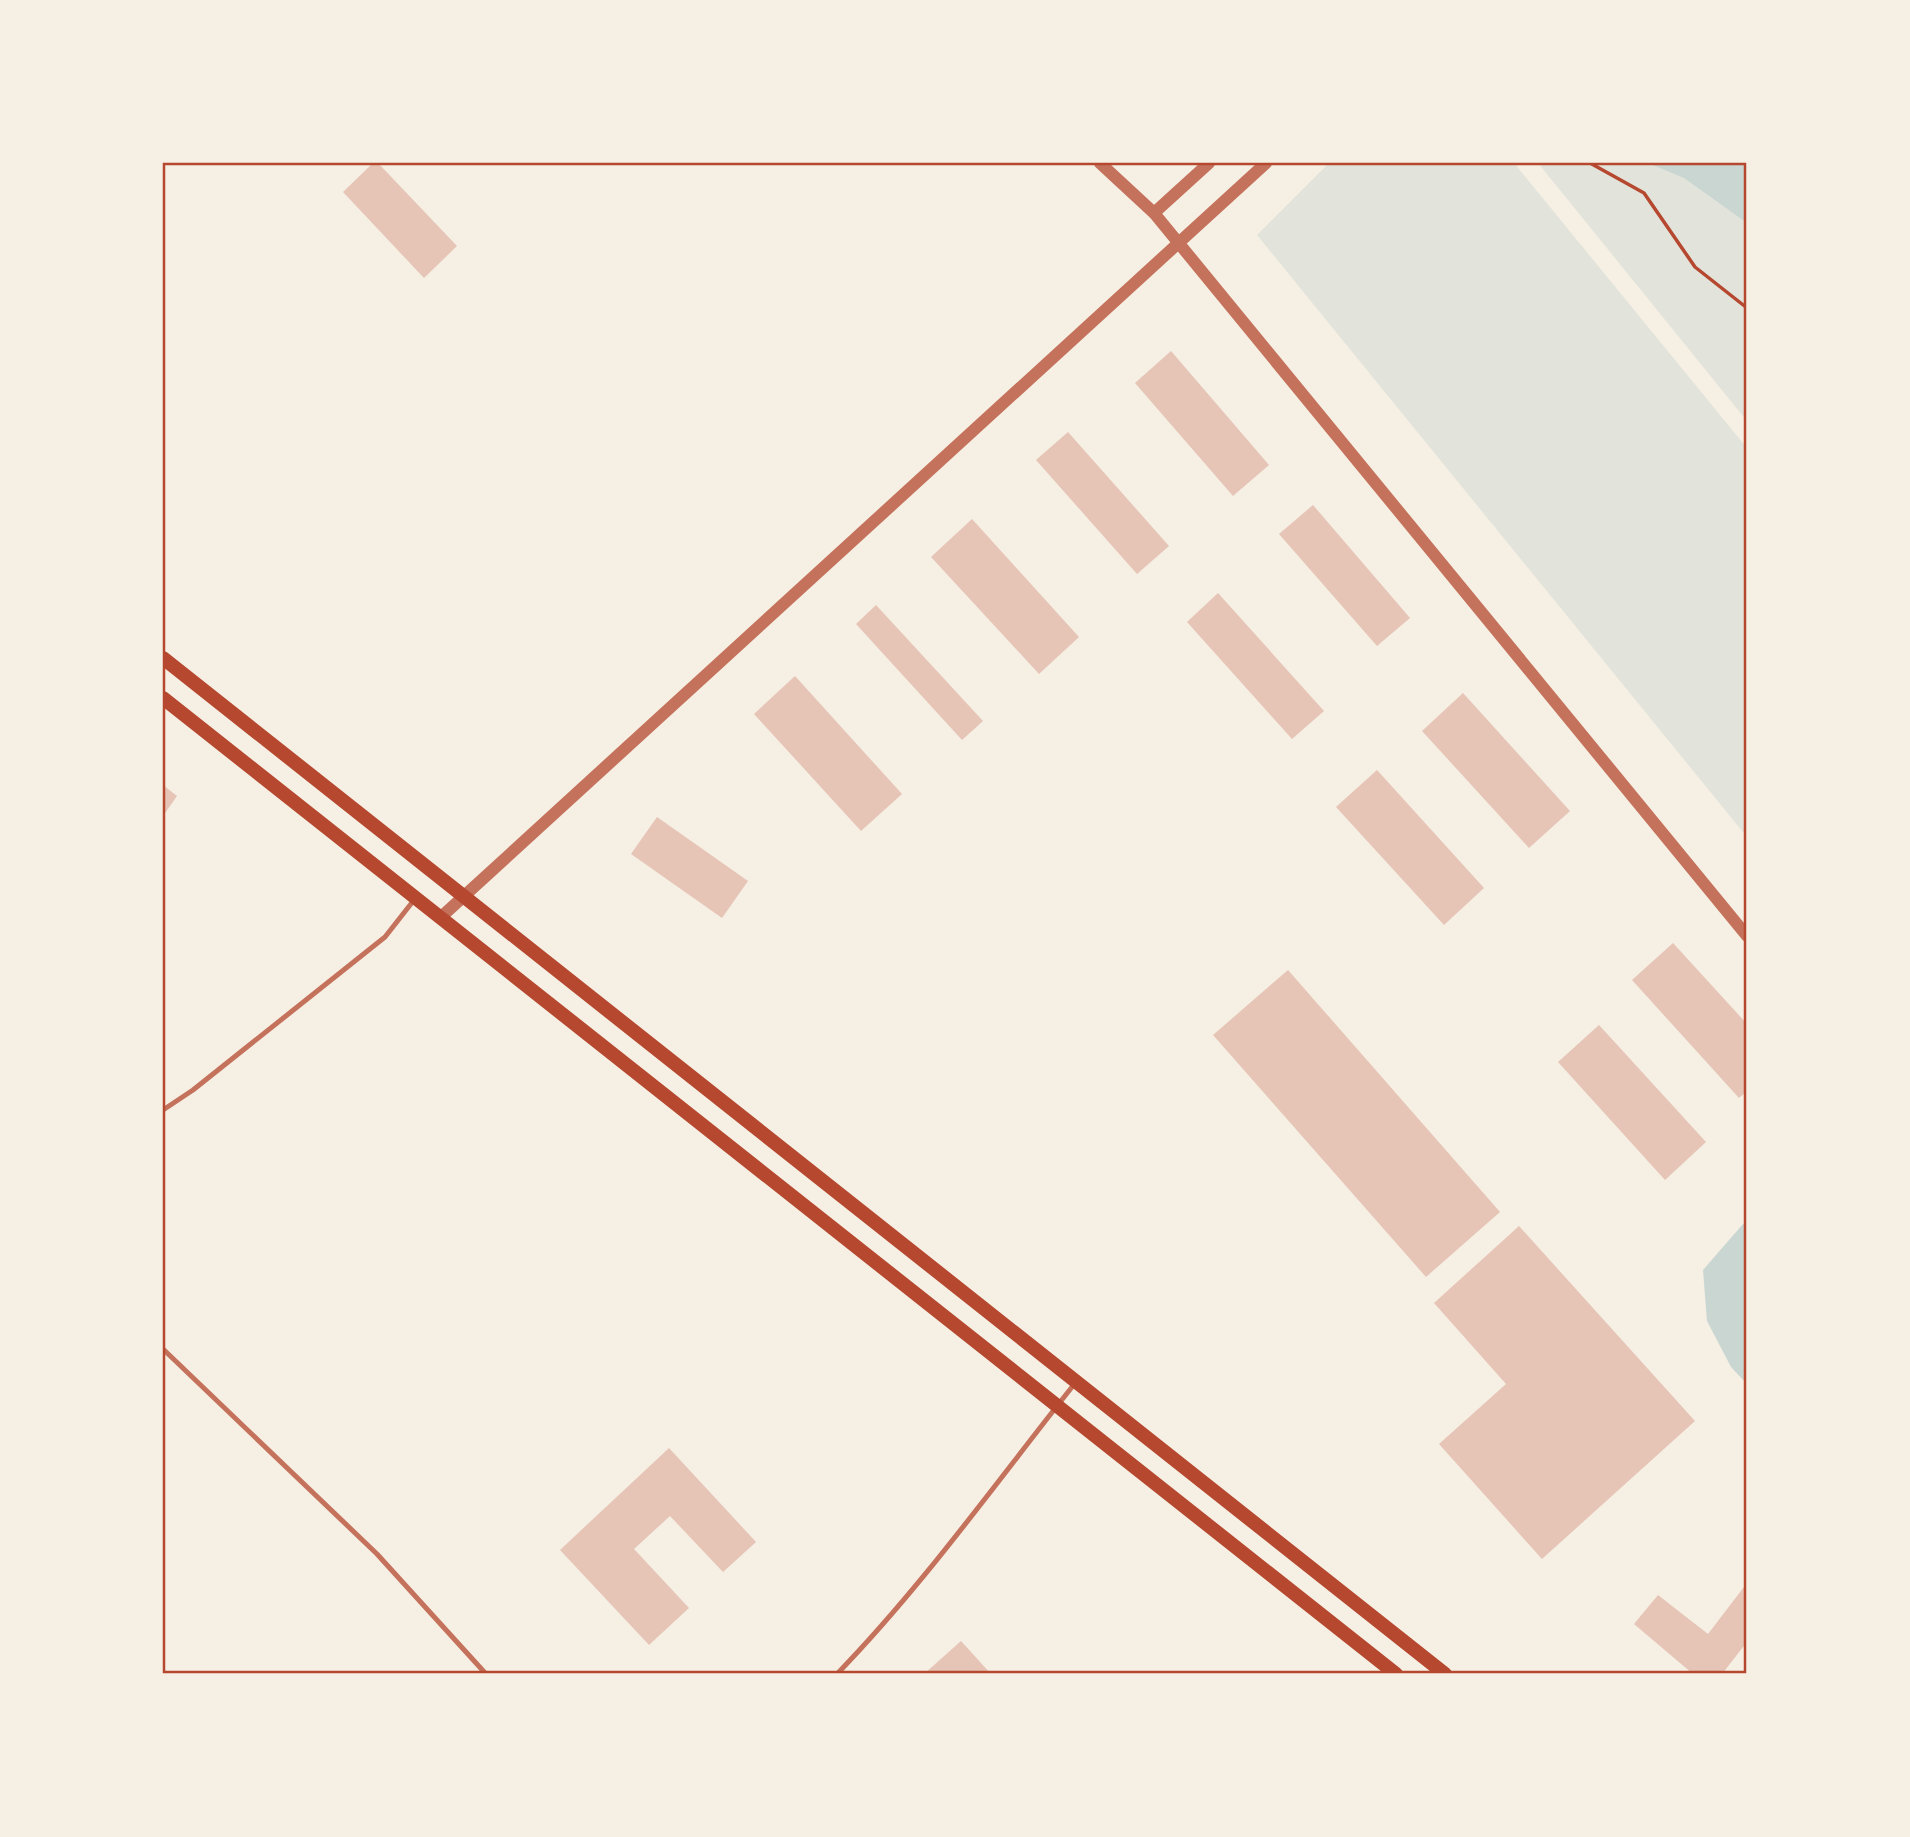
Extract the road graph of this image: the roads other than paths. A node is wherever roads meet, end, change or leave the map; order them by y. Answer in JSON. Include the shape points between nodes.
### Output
{"nodes":[{"id":1,"x":1100,"y":163,"type":"edge"},
{"id":2,"x":1209,"y":163,"type":"edge"},
{"id":3,"x":1266,"y":163,"type":"edge"},
{"id":4,"x":1154,"y":213,"type":"junction"},
{"id":5,"x":1179,"y":244,"type":"junction"},
{"id":6,"x":163,"y":658,"type":"edge"},
{"id":7,"x":163,"y":698,"type":"edge"},
{"id":8,"x":463,"y":897,"type":"junction"},
{"id":9,"x":416,"y":898,"type":"junction"},
{"id":10,"x":440,"y":918,"type":"junction"},
{"id":11,"x":1747,"y":936,"type":"edge"},
{"id":12,"x":163,"y":1110,"type":"edge"},
{"id":13,"x":163,"y":1349,"type":"edge"},
{"id":14,"x":1076,"y":1382,"type":"junction"},
{"id":15,"x":1057,"y":1406,"type":"junction"},
{"id":16,"x":486,"y":1674,"type":"edge"},
{"id":17,"x":837,"y":1674,"type":"edge"},
{"id":18,"x":1396,"y":1674,"type":"edge"},
{"id":19,"x":1445,"y":1674,"type":"edge"}],
"edges":[{"from":1,"to":4,"type":"street"},
{"from":2,"to":4,"type":"street"},
{"from":3,"to":5,"type":"street"},
{"from":4,"to":5,"type":"street"},
{"from":5,"to":8,"type":"street"},
{"from":5,"to":11,"type":"street"},
{"from":6,"to":8,"type":"main road"},
{"from":7,"to":9,"type":"main road"},
{"from":8,"to":10,"type":"street"},
{"from":8,"to":14,"type":"main road"},
{"from":9,"to":10,"type":"main road"},
{"from":9,"to":12,"type":"lane","via":[[385,937]]},
{"from":10,"to":15,"type":"main road"},
{"from":13,"to":16,"type":"lane","via":[[377,1554]]},
{"from":14,"to":15,"type":"lane"},
{"from":14,"to":19,"type":"main road"},
{"from":15,"to":17,"type":"lane","via":[[952,1544]]},
{"from":15,"to":18,"type":"main road"}]}
